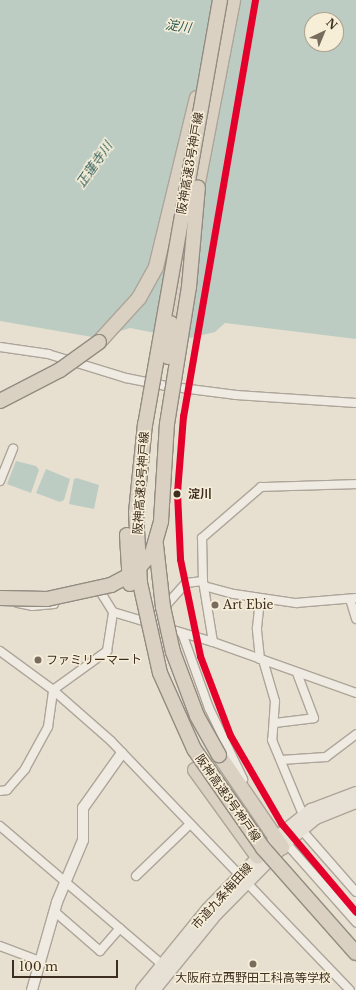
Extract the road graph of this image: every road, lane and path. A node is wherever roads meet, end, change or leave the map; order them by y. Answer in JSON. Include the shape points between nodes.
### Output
{"nodes":[{"id":1,"x":220,"y":0,"type":"edge"},
{"id":2,"x":233,"y":0,"type":"edge"},
{"id":3,"x":207,"y":70,"type":"junction"},
{"id":4,"x":198,"y":187,"type":"junction"},
{"id":5,"x":167,"y":321,"type":"junction"},
{"id":6,"x":0,"y":347,"type":"edge"},
{"id":7,"x":0,"y":401,"type":"edge"},
{"id":8,"x":356,"y":403,"type":"edge"},
{"id":9,"x":13,"y":449,"type":"dead end"},
{"id":10,"x":0,"y":481,"type":"edge"},
{"id":11,"x":355,"y":484,"type":"edge"},
{"id":12,"x":203,"y":583,"type":"junction"},
{"id":13,"x":0,"y":592,"type":"edge"},
{"id":14,"x":0,"y":598,"type":"edge"},
{"id":15,"x":260,"y":598,"type":"junction"},
{"id":16,"x":353,"y":599,"type":"edge"},
{"id":17,"x":113,"y":612,"type":"junction"},
{"id":18,"x":356,"y":619,"type":"edge"},
{"id":19,"x":151,"y":622,"type":"junction"},
{"id":20,"x":182,"y":633,"type":"junction"},
{"id":21,"x":213,"y":642,"type":"junction"},
{"id":22,"x":0,"y":651,"type":"edge"},
{"id":23,"x":261,"y":659,"type":"junction"},
{"id":24,"x":297,"y":673,"type":"junction"},
{"id":25,"x":52,"y":690,"type":"junction"},
{"id":26,"x":355,"y":690,"type":"edge"},
{"id":27,"x":275,"y":723,"type":"junction"},
{"id":28,"x":356,"y":734,"type":"edge"},
{"id":29,"x":122,"y":753,"type":"junction"},
{"id":30,"x":281,"y":760,"type":"junction"},
{"id":31,"x":0,"y":791,"type":"edge"},
{"id":32,"x":356,"y":793,"type":"edge"},
{"id":33,"x":356,"y":802,"type":"edge"},
{"id":34,"x":300,"y":822,"type":"junction"},
{"id":35,"x":190,"y":824,"type":"junction"},
{"id":36,"x":0,"y":826,"type":"edge"},
{"id":37,"x":281,"y":841,"type":"junction"},
{"id":38,"x":258,"y":857,"type":"junction"},
{"id":39,"x":136,"y":876,"type":"dead end"},
{"id":40,"x":243,"y":880,"type":"junction"},
{"id":41,"x":66,"y":882,"type":"junction"},
{"id":42,"x":356,"y":892,"type":"edge"},
{"id":43,"x":54,"y":911,"type":"junction"},
{"id":44,"x":356,"y":922,"type":"edge"},
{"id":45,"x":120,"y":928,"type":"junction"},
{"id":46,"x":356,"y":940,"type":"edge"},
{"id":47,"x":0,"y":946,"type":"edge"},
{"id":48,"x":356,"y":953,"type":"edge"},
{"id":49,"x":40,"y":961,"type":"junction"},
{"id":50,"x":163,"y":965,"type":"junction"},
{"id":51,"x":32,"y":990,"type":"edge"},
{"id":52,"x":142,"y":990,"type":"edge"},
{"id":53,"x":154,"y":990,"type":"edge"},
{"id":54,"x":350,"y":990,"type":"edge"}],
"edges":[{"from":1,"to":3,"type":"highway","name":"阪神高速3号神戸線","bridge":true},
{"from":2,"to":4,"type":"highway","name":"阪神高速3号神戸線"},
{"from":3,"to":5,"type":"highway","name":"阪神高速3号神戸線","bridge":true},
{"from":3,"to":7,"type":"highway","bridge":true,"via":[[195,106],[161,251],[139,298],[114,328],[80,357]]},
{"from":4,"to":5,"type":"highway","name":"阪神高速3号神戸線","bridge":true},
{"from":4,"to":14,"type":"highway","bridge":true,"via":[[189,287],[167,424],[161,521],[152,553],[134,574],[111,585],[48,599]]},
{"from":5,"to":37,"type":"highway","bridge":true,"via":[[156,468],[158,573],[173,652],[197,716],[219,755]]},
{"from":5,"to":38,"type":"highway","bridge":true,"via":[[142,394],[131,456],[128,505],[129,577],[138,630],[157,693],[195,770]]},
{"from":5,"to":46,"type":"highway","name":"阪神高速3号神戸線","bridge":true,"via":[[150,446],[145,515],[148,582],[163,653],[188,717],[218,771],[270,842]]},
{"from":5,"to":48,"type":"highway","name":"阪神高速3号神戸線","bridge":true,"via":[[145,424],[136,513],[140,583],[155,656],[180,722],[211,777],[263,848]]},
{"from":6,"to":8,"type":"street","via":[[48,354],[126,378],[166,386],[236,395]]},
{"from":9,"to":10,"type":"street"},
{"from":11,"to":12,"type":"street","via":[[261,487],[202,538]]},
{"from":12,"to":15,"type":"street"},
{"from":12,"to":19,"type":"street","via":[[186,583]]},
{"from":12,"to":21,"type":"street"},
{"from":13,"to":17,"type":"street","via":[[16,603],[39,606],[61,602],[96,586]]},
{"from":15,"to":16,"type":"street","via":[[296,602]]},
{"from":15,"to":23,"type":"street","via":[[257,628]]},
{"from":16,"to":18,"type":"street"},
{"from":17,"to":19,"type":"street"},
{"from":17,"to":25,"type":"street","via":[[107,651]]},
{"from":19,"to":20,"type":"street"},
{"from":20,"to":21,"type":"street"},
{"from":20,"to":37,"type":"street","via":[[222,740]]},
{"from":21,"to":23,"type":"street"},
{"from":22,"to":25,"type":"street"},
{"from":23,"to":24,"type":"street"},
{"from":23,"to":27,"type":"street","via":[[275,701]]},
{"from":24,"to":26,"type":"street"},
{"from":24,"to":27,"type":"street","via":[[314,718]]},
{"from":25,"to":29,"type":"street"},
{"from":25,"to":31,"type":"street","via":[[48,727],[25,769],[7,790]]},
{"from":27,"to":30,"type":"street","via":[[272,740]]},
{"from":28,"to":30,"type":"street","via":[[326,757]]},
{"from":29,"to":35,"type":"street"},
{"from":29,"to":41,"type":"street","via":[[83,808],[83,840]]},
{"from":30,"to":34,"type":"street"},
{"from":32,"to":34,"type":"main road","name":"市道九条梅田線"},
{"from":33,"to":34,"type":"main road","name":"市道九条梅田線"},
{"from":34,"to":37,"type":"main road","name":"市道九条梅田線"},
{"from":34,"to":42,"type":"street"},
{"from":35,"to":39,"type":"street"},
{"from":35,"to":40,"type":"street"},
{"from":36,"to":41,"type":"street"},
{"from":37,"to":38,"type":"main road","name":"市道九条梅田線"},
{"from":37,"to":40,"type":"main road","name":"市道九条梅田線"},
{"from":37,"to":44,"type":"street"},
{"from":38,"to":40,"type":"main road","name":"市道九条梅田線"},
{"from":40,"to":50,"type":"main road","name":"市道九条梅田線"},
{"from":40,"to":53,"type":"main road","name":"市道九条梅田線"},
{"from":40,"to":54,"type":"street"},
{"from":41,"to":43,"type":"street"},
{"from":41,"to":45,"type":"street"},
{"from":43,"to":45,"type":"street","via":[[100,951]]},
{"from":43,"to":49,"type":"street"},
{"from":45,"to":50,"type":"street"},
{"from":47,"to":49,"type":"street"},
{"from":49,"to":51,"type":"street"},
{"from":50,"to":52,"type":"main road","name":"市道九条梅田線"}]}
